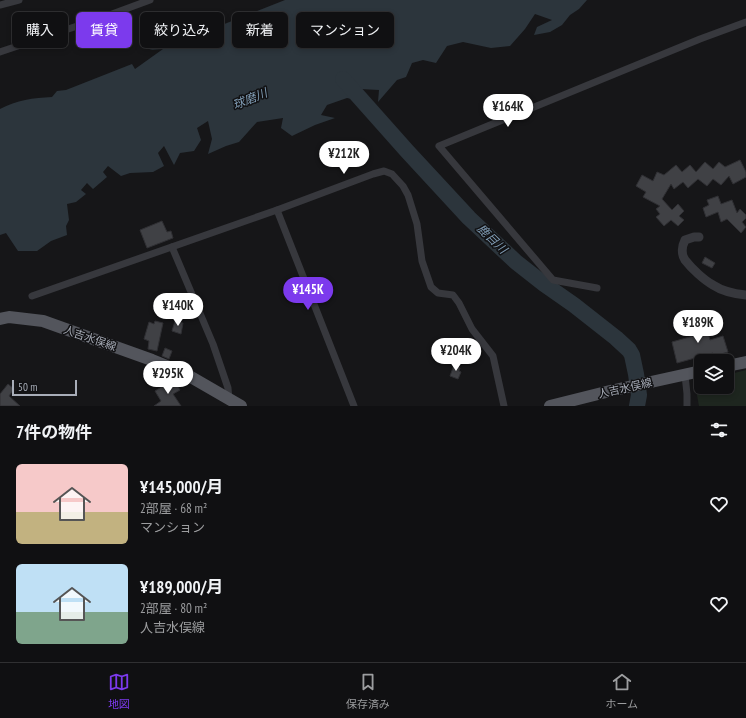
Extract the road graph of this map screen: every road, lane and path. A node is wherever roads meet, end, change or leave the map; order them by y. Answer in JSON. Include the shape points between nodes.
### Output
{"nodes":[{"id":1,"x":19,"y":0,"type":"edge"},
{"id":2,"x":150,"y":0,"type":"edge"},
{"id":3,"x":0,"y":5,"type":"edge"},
{"id":4,"x":746,"y":22,"type":"edge"},
{"id":5,"x":0,"y":52,"type":"edge"},
{"id":6,"x":277,"y":210,"type":"junction"},
{"id":7,"x":699,"y":237,"type":"dead end"},
{"id":8,"x":172,"y":247,"type":"junction"},
{"id":9,"x":597,"y":288,"type":"dead end"},
{"id":10,"x":746,"y":295,"type":"edge"},
{"id":11,"x":32,"y":296,"type":"dead end"},
{"id":12,"x":0,"y":319,"type":"edge"},
{"id":13,"x":746,"y":362,"type":"edge"},
{"id":14,"x":734,"y":365,"type":"edge"},
{"id":15,"x":694,"y":373,"type":"edge"},
{"id":16,"x":685,"y":375,"type":"junction"},
{"id":17,"x":237,"y":404,"type":"edge"},
{"id":18,"x":354,"y":406,"type":"edge"},
{"id":19,"x":504,"y":406,"type":"edge"},
{"id":20,"x":550,"y":406,"type":"edge"},
{"id":21,"x":687,"y":406,"type":"edge"}],
"edges":[{"from":1,"to":3,"type":"street"},
{"from":2,"to":5,"type":"street"},
{"from":4,"to":9,"type":"street","via":[[439,146],[553,280]]},
{"from":6,"to":8,"type":"street"},
{"from":6,"to":18,"type":"street"},
{"from":6,"to":19,"type":"street","via":[[372,174],[384,171],[392,174],[404,186],[408,196],[417,224],[422,261],[431,287],[438,293],[453,295],[472,329],[493,356]]},
{"from":7,"to":10,"type":"street","via":[[685,240],[682,246],[684,259],[713,285]]},
{"from":8,"to":11,"type":"street"},
{"from":8,"to":17,"type":"street","via":[[228,388]]},
{"from":12,"to":17,"type":"main road","name":"人吉水俣線","via":[[9,317],[43,321],[159,362],[184,373]]},
{"from":13,"to":14,"type":"main road"},
{"from":15,"to":16,"type":"main road","name":"人吉水俣線"},
{"from":16,"to":20,"type":"main road","name":"人吉水俣線"},
{"from":16,"to":21,"type":"street"}]}
